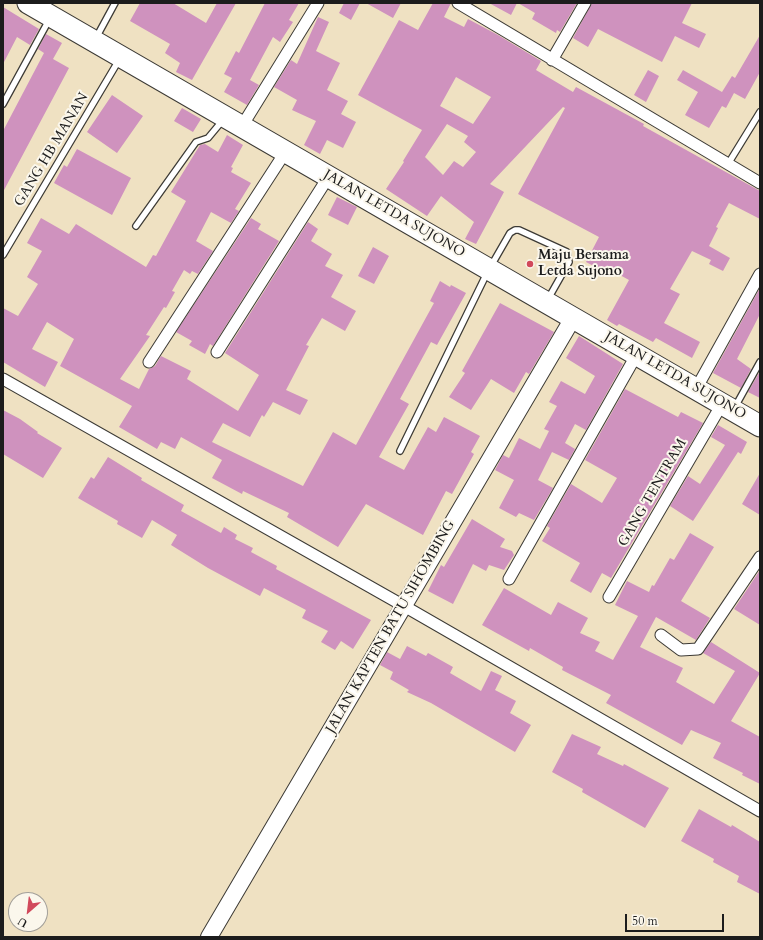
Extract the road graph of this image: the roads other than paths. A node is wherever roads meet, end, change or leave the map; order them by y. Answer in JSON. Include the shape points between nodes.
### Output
{"nodes":[{"id":1,"x":28,"y":3,"type":"edge"},
{"id":2,"x":115,"y":3,"type":"edge"},
{"id":3,"x":318,"y":3,"type":"edge"},
{"id":4,"x":458,"y":3,"type":"edge"},
{"id":5,"x":585,"y":3,"type":"edge"},
{"id":6,"x":51,"y":16,"type":"junction"},
{"id":7,"x":94,"y":41,"type":"junction"},
{"id":8,"x":122,"y":56,"type":"junction"},
{"id":9,"x":552,"y":60,"type":"junction"},
{"id":10,"x":3,"y":104,"type":"edge"},
{"id":11,"x":760,"y":112,"type":"edge"},
{"id":12,"x":234,"y":121,"type":"junction"},
{"id":13,"x":286,"y":151,"type":"junction"},
{"id":14,"x":728,"y":164,"type":"junction"},
{"id":15,"x":329,"y":176,"type":"junction"},
{"id":16,"x":760,"y":183,"type":"edge"},
{"id":17,"x":136,"y":226,"type":"dead end"},
{"id":18,"x":3,"y":255,"type":"edge"},
{"id":19,"x":489,"y":269,"type":"junction"},
{"id":20,"x":760,"y":274,"type":"edge"},
{"id":21,"x":547,"y":302,"type":"junction"},
{"id":22,"x":573,"y":318,"type":"junction"},
{"id":23,"x":217,"y":352,"type":"dead end"},
{"id":24,"x":637,"y":354,"type":"junction"},
{"id":25,"x":149,"y":362,"type":"dead end"},
{"id":26,"x":760,"y":362,"type":"edge"},
{"id":27,"x":3,"y":379,"type":"edge"},
{"id":28,"x":696,"y":389,"type":"junction"},
{"id":29,"x":727,"y":407,"type":"junction"},
{"id":30,"x":760,"y":426,"type":"edge"},
{"id":31,"x":400,"y":451,"type":"dead end"},
{"id":32,"x":760,"y":557,"type":"edge"},
{"id":33,"x":509,"y":579,"type":"dead end"},
{"id":34,"x":609,"y":597,"type":"dead end"},
{"id":35,"x":404,"y":606,"type":"junction"},
{"id":36,"x":661,"y":635,"type":"dead end"},
{"id":37,"x":760,"y":811,"type":"edge"},
{"id":38,"x":209,"y":937,"type":"edge"}],
"edges":[{"from":1,"to":6,"type":"highway","name":"JALAN LETDA SUJONO"},
{"from":2,"to":7,"type":"lane"},
{"from":3,"to":12,"type":"street"},
{"from":4,"to":9,"type":"street"},
{"from":5,"to":9,"type":"street"},
{"from":6,"to":7,"type":"highway","name":"JALAN LETDA SUJONO"},
{"from":6,"to":10,"type":"lane"},
{"from":7,"to":8,"type":"highway","name":"JALAN LETDA SUJONO"},
{"from":8,"to":12,"type":"highway","name":"JALAN LETDA SUJONO"},
{"from":8,"to":18,"type":"lane","name":"GANG HB MANAN"},
{"from":9,"to":14,"type":"street"},
{"from":11,"to":14,"type":"lane"},
{"from":12,"to":13,"type":"highway","name":"JALAN LETDA SUJONO"},
{"from":12,"to":17,"type":"lane","via":[[208,138],[196,142]]},
{"from":13,"to":15,"type":"highway","name":"JALAN LETDA SUJONO"},
{"from":13,"to":25,"type":"street"},
{"from":14,"to":16,"type":"street"},
{"from":15,"to":19,"type":"highway","name":"JALAN LETDA SUJONO"},
{"from":15,"to":23,"type":"street"},
{"from":19,"to":21,"type":"highway","name":"JALAN LETDA SUJONO"},
{"from":19,"to":21,"type":"lane","via":[[510,233],[515,230],[567,252],[568,262]]},
{"from":19,"to":31,"type":"lane"},
{"from":20,"to":28,"type":"street"},
{"from":21,"to":22,"type":"highway","name":"JALAN LETDA SUJONO"},
{"from":22,"to":24,"type":"highway","name":"JALAN LETDA SUJONO"},
{"from":22,"to":35,"type":"street","name":"JALAN KAPTEN BATU SIHOMBING"},
{"from":24,"to":28,"type":"highway","name":"JALAN LETDA SUJONO"},
{"from":24,"to":33,"type":"street"},
{"from":26,"to":29,"type":"lane"},
{"from":27,"to":35,"type":"street"},
{"from":28,"to":29,"type":"highway","name":"JALAN LETDA SUJONO"},
{"from":29,"to":30,"type":"highway","name":"JALAN LETDA SUJONO"},
{"from":29,"to":34,"type":"street","name":"GANG TENTRAM"},
{"from":32,"to":36,"type":"street","via":[[698,648],[681,650]]},
{"from":35,"to":37,"type":"street"},
{"from":35,"to":38,"type":"street","name":"JALAN KAPTEN BATU SIHOMBING"}]}
